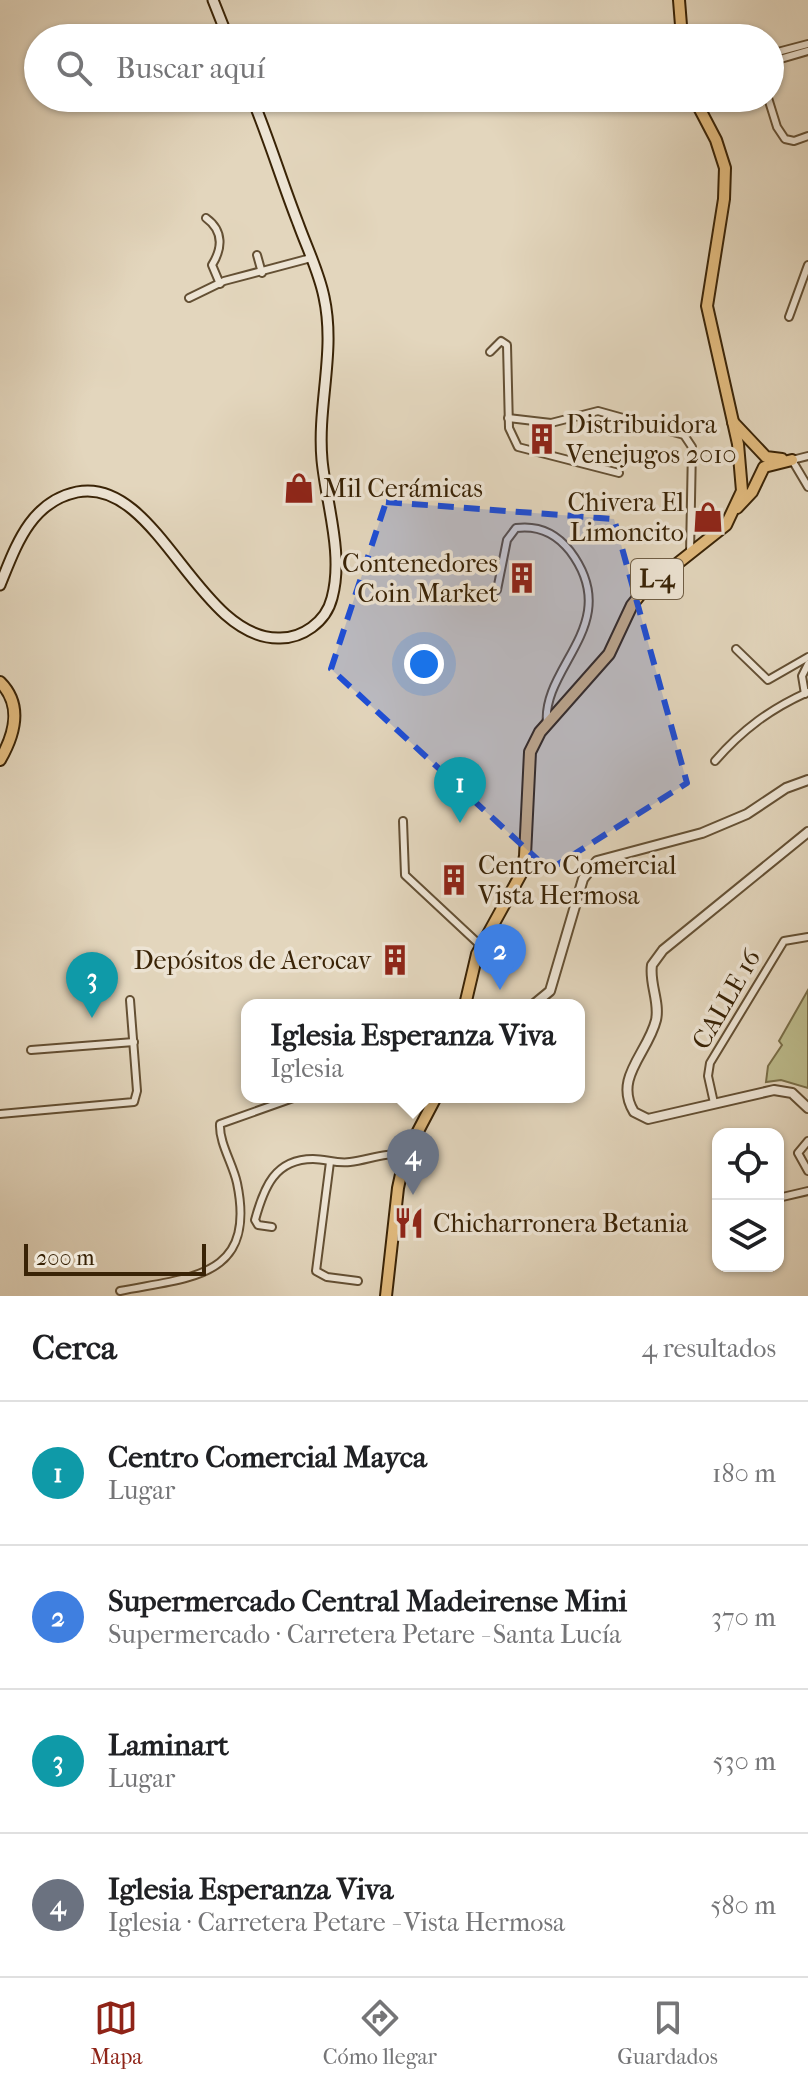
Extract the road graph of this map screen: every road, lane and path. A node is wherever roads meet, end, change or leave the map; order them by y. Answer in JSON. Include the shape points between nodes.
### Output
{"nodes":[{"id":1,"x":213,"y":0,"type":"edge"},
{"id":2,"x":679,"y":0,"type":"edge"},
{"id":3,"x":222,"y":24,"type":"edge"},
{"id":4,"x":681,"y":24,"type":"edge"},
{"id":5,"x":808,"y":44,"type":"edge"},
{"id":6,"x":784,"y":50,"type":"edge"},
{"id":7,"x":808,"y":51,"type":"edge"},
{"id":8,"x":784,"y":58,"type":"edge"},
{"id":9,"x":257,"y":112,"type":"edge"},
{"id":10,"x":701,"y":112,"type":"edge"},
{"id":11,"x":772,"y":112,"type":"edge"},
{"id":12,"x":808,"y":136,"type":"edge"},
{"id":13,"x":206,"y":218,"type":"dead end"},
{"id":14,"x":257,"y":255,"type":"dead end"},
{"id":15,"x":311,"y":258,"type":"junction"},
{"id":16,"x":808,"y":265,"type":"edge"},
{"id":17,"x":262,"y":273,"type":"junction"},
{"id":18,"x":220,"y":284,"type":"junction"},
{"id":19,"x":189,"y":298,"type":"dead end"},
{"id":20,"x":789,"y":317,"type":"dead end"},
{"id":21,"x":490,"y":352,"type":"dead end"},
{"id":22,"x":508,"y":418,"type":"junction"},
{"id":23,"x":733,"y":422,"type":"junction"},
{"id":24,"x":808,"y":456,"type":"edge"},
{"id":25,"x":792,"y":460,"type":"junction"},
{"id":26,"x":619,"y":473,"type":"dead end"},
{"id":27,"x":808,"y":487,"type":"edge"},
{"id":28,"x":736,"y":510,"type":"junction"},
{"id":29,"x":690,"y":554,"type":"junction"},
{"id":30,"x":0,"y":585,"type":"edge"},
{"id":31,"x":497,"y":590,"type":"dead end"},
{"id":32,"x":736,"y":649,"type":"dead end"},
{"id":33,"x":808,"y":657,"type":"edge"},
{"id":34,"x":808,"y":664,"type":"edge"},
{"id":35,"x":0,"y":682,"type":"edge"},
{"id":36,"x":806,"y":693,"type":"edge"},
{"id":37,"x":547,"y":724,"type":"junction"},
{"id":38,"x":0,"y":760,"type":"edge"},
{"id":39,"x":715,"y":761,"type":"dead end"},
{"id":40,"x":808,"y":780,"type":"edge"},
{"id":41,"x":403,"y":821,"type":"dead end"},
{"id":42,"x":808,"y":832,"type":"edge"},
{"id":43,"x":808,"y":937,"type":"edge"},
{"id":44,"x":480,"y":945,"type":"junction"},
{"id":45,"x":466,"y":999,"type":"edge"},
{"id":46,"x":540,"y":999,"type":"edge"},
{"id":47,"x":130,"y":1000,"type":"dead end"},
{"id":48,"x":134,"y":1042,"type":"junction"},
{"id":49,"x":31,"y":1050,"type":"dead end"},
{"id":50,"x":279,"y":1103,"type":"edge"},
{"id":51,"x":433,"y":1103,"type":"edge"},
{"id":52,"x":714,"y":1103,"type":"junction"},
{"id":53,"x":808,"y":1108,"type":"edge"},
{"id":54,"x":0,"y":1114,"type":"edge"},
{"id":55,"x":808,"y":1141,"type":"edge"},
{"id":56,"x":405,"y":1156,"type":"junction"},
{"id":57,"x":330,"y":1162,"type":"junction"},
{"id":58,"x":808,"y":1171,"type":"edge"},
{"id":59,"x":808,"y":1191,"type":"edge"},
{"id":60,"x":784,"y":1197,"type":"edge"},
{"id":61,"x":272,"y":1227,"type":"dead end"},
{"id":62,"x":358,"y":1281,"type":"dead end"},
{"id":63,"x":120,"y":1291,"type":"dead end"},
{"id":64,"x":386,"y":1296,"type":"edge"}],
"edges":[{"from":1,"to":3,"type":"main road"},
{"from":2,"to":4,"type":"main road"},
{"from":5,"to":6,"type":"street"},
{"from":7,"to":8,"type":"street"},
{"from":9,"to":15,"type":"main road"},
{"from":10,"to":23,"type":"main road","via":[[725,168],[707,306]]},
{"from":11,"to":12,"type":"street","via":[[785,139]]},
{"from":13,"to":18,"type":"street","via":[[221,245],[212,265]]},
{"from":14,"to":17,"type":"street"},
{"from":15,"to":17,"type":"street"},
{"from":15,"to":30,"type":"main road","via":[[331,330],[321,441],[335,576],[333,597],[321,619],[287,638],[267,637],[241,626],[192,579],[131,507],[99,491],[68,495],[33,516]]},
{"from":16,"to":20,"type":"street"},
{"from":17,"to":18,"type":"street"},
{"from":18,"to":19,"type":"street"},
{"from":21,"to":22,"type":"street","via":[[501,341],[507,345]]},
{"from":22,"to":26,"type":"street","via":[[513,439],[525,451]]},
{"from":22,"to":29,"type":"street","via":[[551,423],[598,411],[684,435],[692,447]]},
{"from":23,"to":25,"type":"main road","via":[[766,457]]},
{"from":23,"to":28,"type":"main road","via":[[743,479]]},
{"from":24,"to":25,"type":"street"},
{"from":25,"to":27,"type":"street"},
{"from":25,"to":28,"type":"main road","via":[[764,467]]},
{"from":28,"to":29,"type":"main road","number":"L-4","via":[[718,533]]},
{"from":29,"to":37,"type":"main road","number":"L-4","via":[[644,590],[609,654]]},
{"from":31,"to":37,"type":"street","via":[[507,540],[516,528],[551,533],[576,559],[584,578],[584,625],[549,702]]},
{"from":32,"to":33,"type":"street","via":[[768,680]]},
{"from":34,"to":36,"type":"street","via":[[802,676]]},
{"from":35,"to":38,"type":"main road","via":[[11,696],[15,716]]},
{"from":36,"to":39,"type":"street","via":[[764,714]]},
{"from":37,"to":44,"type":"main road","number":"L-4","via":[[530,752],[521,874]]},
{"from":40,"to":46,"type":"street","via":[[702,833],[597,861],[583,879],[550,991]]},
{"from":41,"to":44,"type":"street","via":[[405,875]]},
{"from":42,"to":52,"type":"street","via":[[663,950],[652,965],[656,1018],[628,1078],[628,1101],[634,1112],[648,1119]]},
{"from":43,"to":52,"type":"street","name":"CALLE 16","via":[[784,941],[710,1063]]},
{"from":44,"to":45,"type":"main road","number":"L-4"},
{"from":47,"to":48,"type":"street"},
{"from":48,"to":49,"type":"street"},
{"from":48,"to":54,"type":"street","via":[[134,1102]]},
{"from":50,"to":63,"type":"street","via":[[220,1124],[240,1203],[238,1228],[226,1257],[201,1274]]},
{"from":51,"to":56,"type":"main road"},
{"from":52,"to":53,"type":"street","via":[[783,1091]]},
{"from":55,"to":58,"type":"street","via":[[798,1153]]},
{"from":56,"to":57,"type":"street"},
{"from":56,"to":64,"type":"main road"},
{"from":57,"to":61,"type":"street","via":[[287,1163],[274,1174],[255,1220]]},
{"from":57,"to":62,"type":"street","via":[[316,1271]]},
{"from":59,"to":60,"type":"street"}]}
